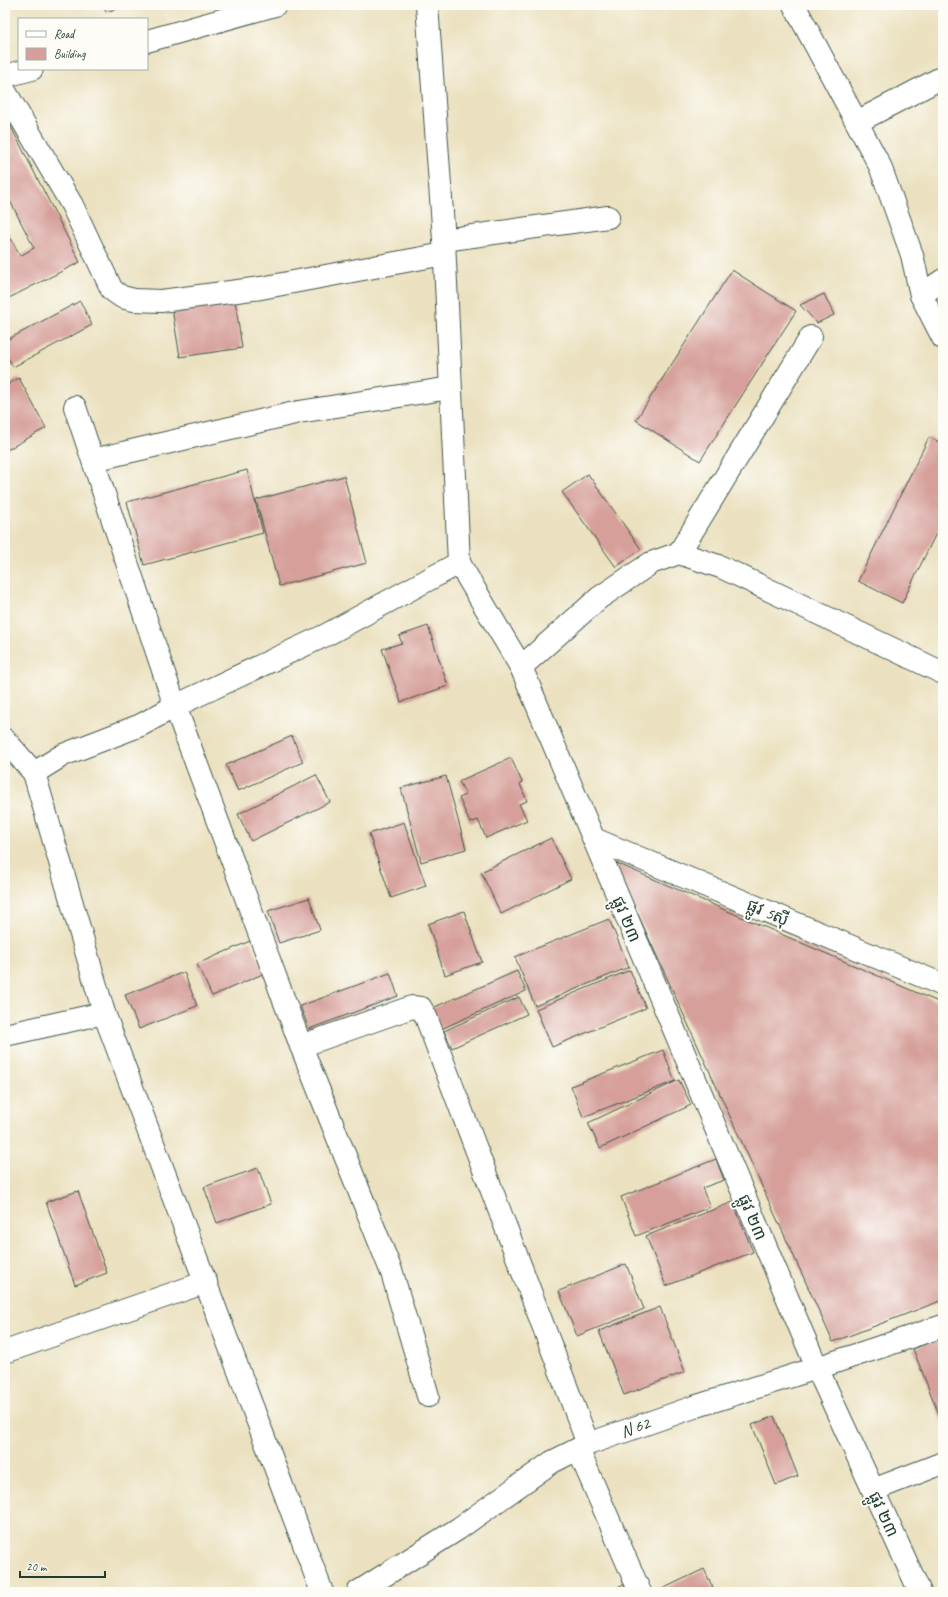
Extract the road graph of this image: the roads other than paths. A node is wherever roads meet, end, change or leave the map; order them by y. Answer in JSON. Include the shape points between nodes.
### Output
{"nodes":[{"id":1,"x":276,"y":5,"type":"edge"},
{"id":2,"x":427,"y":5,"type":"edge"},
{"id":3,"x":794,"y":5,"type":"edge"},
{"id":4,"x":148,"y":41,"type":"edge"},
{"id":5,"x":28,"y":70,"type":"edge"},
{"id":6,"x":5,"y":76,"type":"edge"},
{"id":7,"x":943,"y":77,"type":"edge"},
{"id":8,"x":5,"y":91,"type":"edge"},
{"id":9,"x":857,"y":122,"type":"junction"},
{"id":10,"x":608,"y":217,"type":"dead end"},
{"id":11,"x":444,"y":247,"type":"junction"},
{"id":12,"x":943,"y":280,"type":"edge"},
{"id":13,"x":921,"y":295,"type":"junction"},
{"id":14,"x":811,"y":337,"type":"dead end"},
{"id":15,"x":943,"y":338,"type":"edge"},
{"id":16,"x":450,"y":388,"type":"junction"},
{"id":17,"x":75,"y":407,"type":"dead end"},
{"id":18,"x":93,"y":460,"type":"junction"},
{"id":19,"x":679,"y":553,"type":"junction"},
{"id":20,"x":459,"y":563,"type":"junction"},
{"id":21,"x":521,"y":667,"type":"junction"},
{"id":22,"x":943,"y":673,"type":"edge"},
{"id":23,"x":175,"y":706,"type":"junction"},
{"id":24,"x":5,"y":740,"type":"edge"},
{"id":25,"x":34,"y":773,"type":"junction"},
{"id":26,"x":594,"y":839,"type":"junction"},
{"id":27,"x":943,"y":985,"type":"edge"},
{"id":28,"x":104,"y":1013,"type":"junction"},
{"id":29,"x":5,"y":1036,"type":"edge"},
{"id":30,"x":301,"y":1046,"type":"junction"},
{"id":31,"x":206,"y":1282,"type":"junction"},
{"id":32,"x":943,"y":1326,"type":"edge"},
{"id":33,"x":5,"y":1352,"type":"edge"},
{"id":34,"x":817,"y":1368,"type":"junction"},
{"id":35,"x":428,"y":1396,"type":"dead end"},
{"id":36,"x":583,"y":1447,"type":"junction"},
{"id":37,"x":943,"y":1464,"type":"edge"},
{"id":38,"x":873,"y":1490,"type":"junction"},
{"id":39,"x":322,"y":1592,"type":"edge"},
{"id":40,"x":358,"y":1592,"type":"edge"},
{"id":41,"x":640,"y":1592,"type":"edge"},
{"id":42,"x":920,"y":1592,"type":"edge"}],
"edges":[{"from":1,"to":4,"type":"street"},
{"from":2,"to":11,"type":"street"},
{"from":3,"to":9,"type":"street"},
{"from":5,"to":6,"type":"street"},
{"from":7,"to":9,"type":"street"},
{"from":8,"to":11,"type":"street","via":[[72,205],[112,290],[122,297],[161,301],[261,288]]},
{"from":9,"to":13,"type":"street","via":[[880,166],[895,205],[912,255]]},
{"from":10,"to":11,"type":"street"},
{"from":11,"to":16,"type":"street"},
{"from":12,"to":13,"type":"street"},
{"from":13,"to":15,"type":"street"},
{"from":14,"to":19,"type":"street"},
{"from":16,"to":18,"type":"street","via":[[299,412]]},
{"from":16,"to":20,"type":"street"},
{"from":17,"to":18,"type":"street"},
{"from":18,"to":23,"type":"street"},
{"from":19,"to":21,"type":"street","via":[[651,563],[599,598]]},
{"from":19,"to":22,"type":"street","via":[[721,567]]},
{"from":20,"to":21,"type":"street","name":"ផ្លូវ ២៣"},
{"from":20,"to":23,"type":"street","via":[[326,635]]},
{"from":21,"to":26,"type":"street","name":"ផ្លូវ ២៣"},
{"from":23,"to":25,"type":"street","via":[[141,725],[63,755]]},
{"from":23,"to":30,"type":"street"},
{"from":24,"to":25,"type":"street"},
{"from":25,"to":28,"type":"street"},
{"from":26,"to":27,"type":"street","name":"ផ្លូវ 5ស៊ី"},
{"from":26,"to":34,"type":"street","name":"ផ្លូវ ២៣"},
{"from":28,"to":29,"type":"street"},
{"from":28,"to":31,"type":"street"},
{"from":30,"to":35,"type":"street","via":[[392,1273]]},
{"from":30,"to":36,"type":"street","via":[[412,1007],[421,1008]]},
{"from":31,"to":33,"type":"street"},
{"from":31,"to":39,"type":"street"},
{"from":32,"to":34,"type":"street","name":"N 62"},
{"from":34,"to":36,"type":"street","name":"N 62","via":[[694,1407]]},
{"from":34,"to":38,"type":"street","name":"ផ្លូវ ២៣"},
{"from":36,"to":40,"type":"street","name":"N 62","via":[[552,1462],[458,1529]]},
{"from":36,"to":41,"type":"street"},
{"from":37,"to":38,"type":"street"},
{"from":38,"to":42,"type":"street","name":"ផ្លូវ ២៣"}]}
